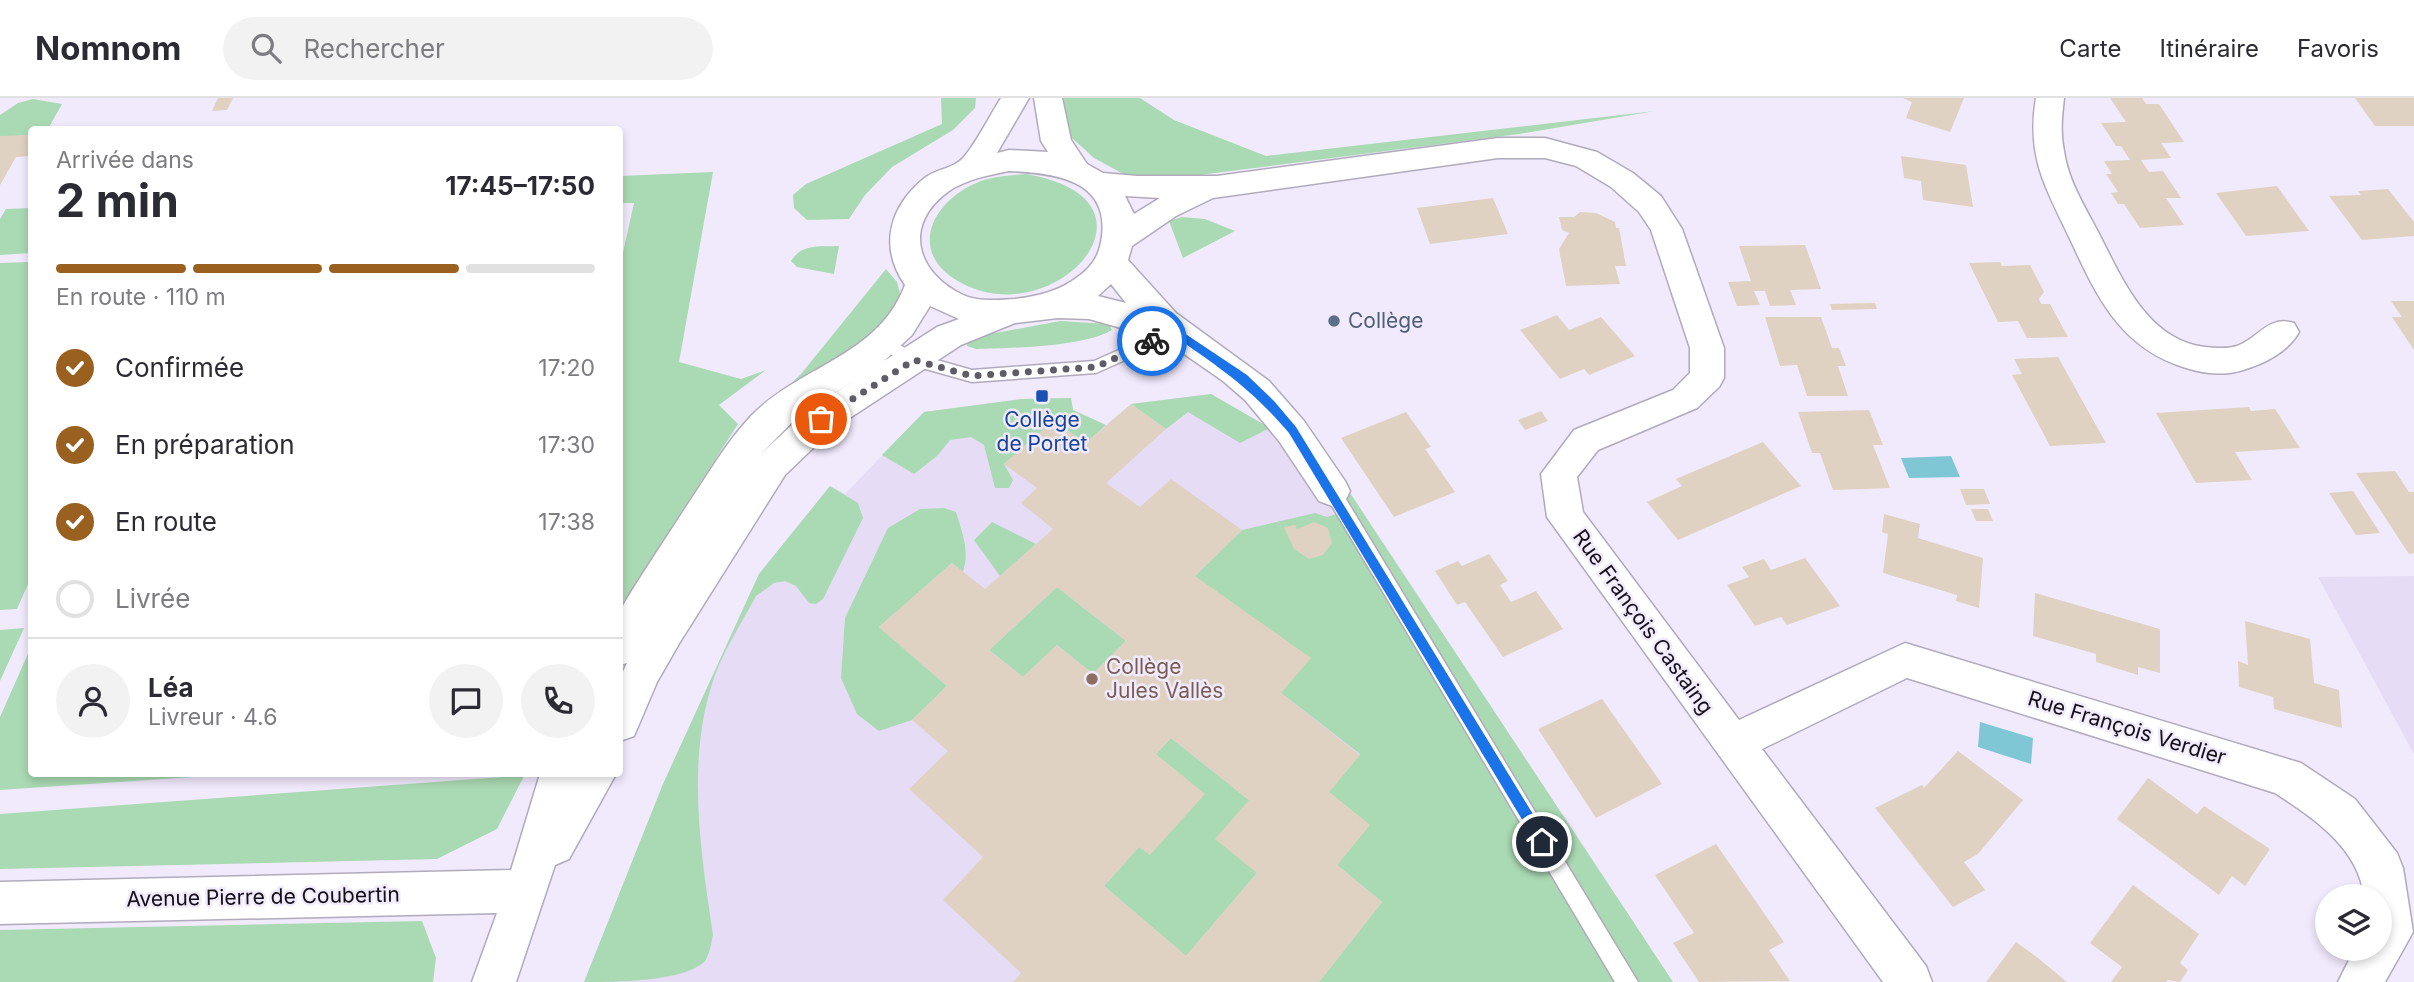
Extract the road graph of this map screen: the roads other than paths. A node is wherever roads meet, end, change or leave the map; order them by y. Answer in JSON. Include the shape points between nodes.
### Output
{"nodes":[{"id":1,"x":1015,"y":98,"type":"edge"},
{"id":2,"x":1048,"y":98,"type":"edge"},
{"id":3,"x":2050,"y":98,"type":"edge"},
{"id":4,"x":973,"y":167,"type":"junction"},
{"id":5,"x":1086,"y":176,"type":"junction"},
{"id":6,"x":1217,"y":187,"type":"junction"},
{"id":7,"x":1116,"y":250,"type":"junction"},
{"id":8,"x":922,"y":284,"type":"junction"},
{"id":9,"x":1045,"y":308,"type":"junction"},
{"id":10,"x":1004,"y":314,"type":"junction"},
{"id":11,"x":1175,"y":331,"type":"junction"},
{"id":12,"x":2282,"y":332,"type":"dead end"},
{"id":13,"x":900,"y":352,"type":"junction"},
{"id":14,"x":1332,"y":492,"type":"joint"},
{"id":15,"x":623,"y":642,"type":"edge"},
{"id":16,"x":623,"y":716,"type":"edge"},
{"id":17,"x":1732,"y":743,"type":"junction"},
{"id":18,"x":559,"y":777,"type":"edge"},
{"id":19,"x":594,"y":777,"type":"edge"},
{"id":20,"x":526,"y":891,"type":"junction"},
{"id":21,"x":0,"y":903,"type":"edge"},
{"id":22,"x":494,"y":982,"type":"edge"},
{"id":23,"x":1627,"y":982,"type":"edge"},
{"id":24,"x":1910,"y":982,"type":"edge"},
{"id":25,"x":2360,"y":982,"type":"edge"}],
"edges":[{"from":1,"to":4,"type":"street"},
{"from":2,"to":5,"type":"street","via":[[1056,141]]},
{"from":3,"to":12,"type":"street","via":[[2045,142],[2052,170],[2107,285],[2132,322],[2179,356],[2213,362],[2249,355]]},
{"from":4,"to":5,"type":"street","via":[[1026,159],[1052,162]]},
{"from":4,"to":8,"type":"street","via":[[928,192],[913,210],[904,249],[909,267]]},
{"from":5,"to":6,"type":"street","name":"Rue François Castaing","via":[[1137,187]]},
{"from":5,"to":7,"type":"street","via":[[1112,199],[1120,218]]},
{"from":6,"to":7,"type":"street","name":"Rue François Castaing","via":[[1165,208]]},
{"from":6,"to":17,"type":"street","name":"Rue François Castaing","via":[[1499,148],[1545,148],[1586,159],[1622,180],[1650,204],[1666,229],[1707,348],[1707,378],[1685,399],[1586,440],[1559,474],[1565,517]]},
{"from":7,"to":9,"type":"street","via":[[1085,290]]},
{"from":7,"to":11,"type":"street","via":[[1150,310]]},
{"from":8,"to":10,"type":"street","via":[[943,300]]},
{"from":8,"to":13,"type":"street","via":[[916,306],[900,329]]},
{"from":9,"to":10,"type":"street"},
{"from":9,"to":11,"type":"street","via":[[1077,306],[1115,312]]},
{"from":10,"to":13,"type":"street"},
{"from":11,"to":13,"type":"lane","via":[[1096,367],[972,376]]},
{"from":11,"to":14,"type":"street","via":[[1243,378],[1271,404]]},
{"from":13,"to":15,"type":"street","via":[[788,404],[742,452]]},
{"from":13,"to":16,"type":"street","via":[[772,465],[666,630]]},
{"from":14,"to":23,"type":"lane"},
{"from":17,"to":24,"type":"street","name":"Rue François Castaing"},
{"from":17,"to":25,"type":"street","name":"Rue François Verdier","via":[[1905,660],[2287,777],[2340,813],[2382,868],[2390,932]]},
{"from":18,"to":20,"type":"street"},
{"from":19,"to":20,"type":"street"},
{"from":20,"to":21,"type":"street","name":"Avenue Pierre de Coubertin"},
{"from":20,"to":22,"type":"street"}]}
